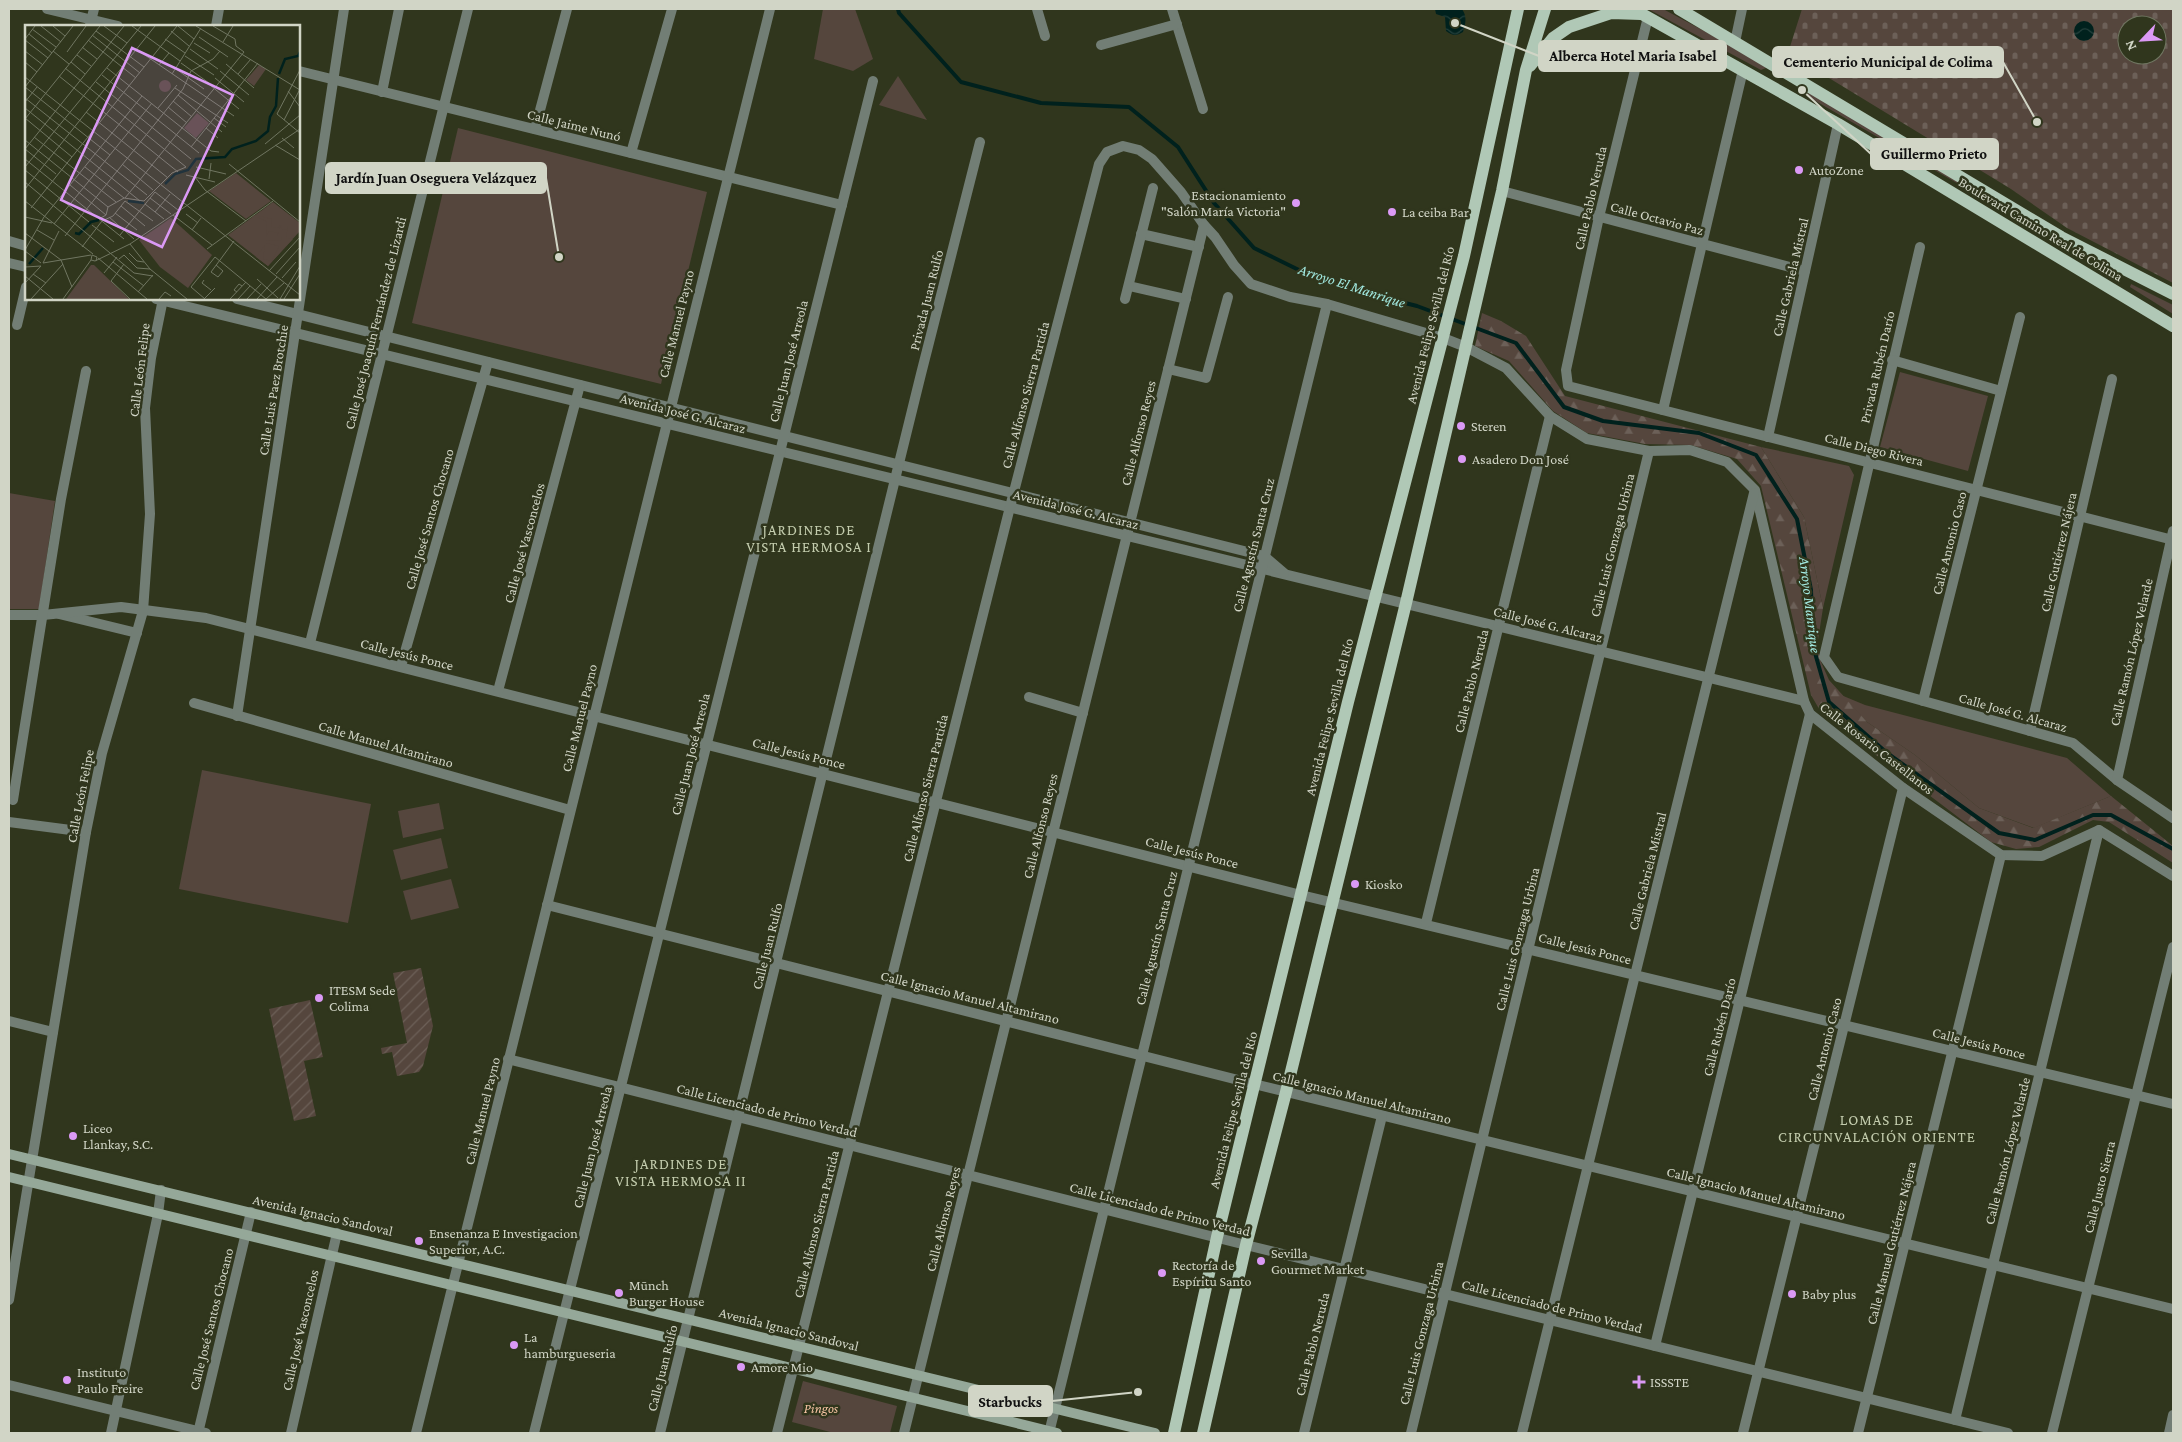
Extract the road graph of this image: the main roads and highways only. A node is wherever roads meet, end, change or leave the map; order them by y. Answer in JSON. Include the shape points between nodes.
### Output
{"nodes":[{"id":1,"x":1518,"y":9,"type":"edge"},
{"id":2,"x":1545,"y":9,"type":"edge"},
{"id":3,"x":1679,"y":9,"type":"edge"},
{"id":4,"x":1641,"y":13,"type":"edge"},
{"id":5,"x":1526,"y":70,"type":"junction"},
{"id":6,"x":2173,"y":294,"type":"edge"},
{"id":7,"x":2173,"y":326,"type":"edge"},
{"id":8,"x":9,"y":1154,"type":"edge"},
{"id":9,"x":9,"y":1177,"type":"edge"},
{"id":10,"x":1052,"y":1433,"type":"edge"},
{"id":11,"x":1155,"y":1433,"type":"edge"},
{"id":12,"x":1174,"y":1433,"type":"edge"},
{"id":13,"x":1203,"y":1433,"type":"edge"}],
"edges":[{"from":1,"to":12,"type":"main road","name":"Avenida Felipe Sevilla del Río","via":[[1452,304],[1375,595],[1254,1084]]},
{"from":2,"to":5,"type":"main road"},
{"from":3,"to":6,"type":"main road","name":"Boulevard Camino Real de Colima","via":[[2061,237]]},
{"from":4,"to":5,"type":"main road","via":[[1611,13],[1570,27],[1554,38]]},
{"from":4,"to":7,"type":"main road","name":"Boulevard Camino Real de Colima","via":[[1838,124]]},
{"from":5,"to":13,"type":"main road","via":[[1502,191],[1406,603],[1246,1245]]},
{"from":8,"to":11,"type":"main road","name":"Avenida Ignacio Sandoval"},
{"from":9,"to":10,"type":"main road"}]}
